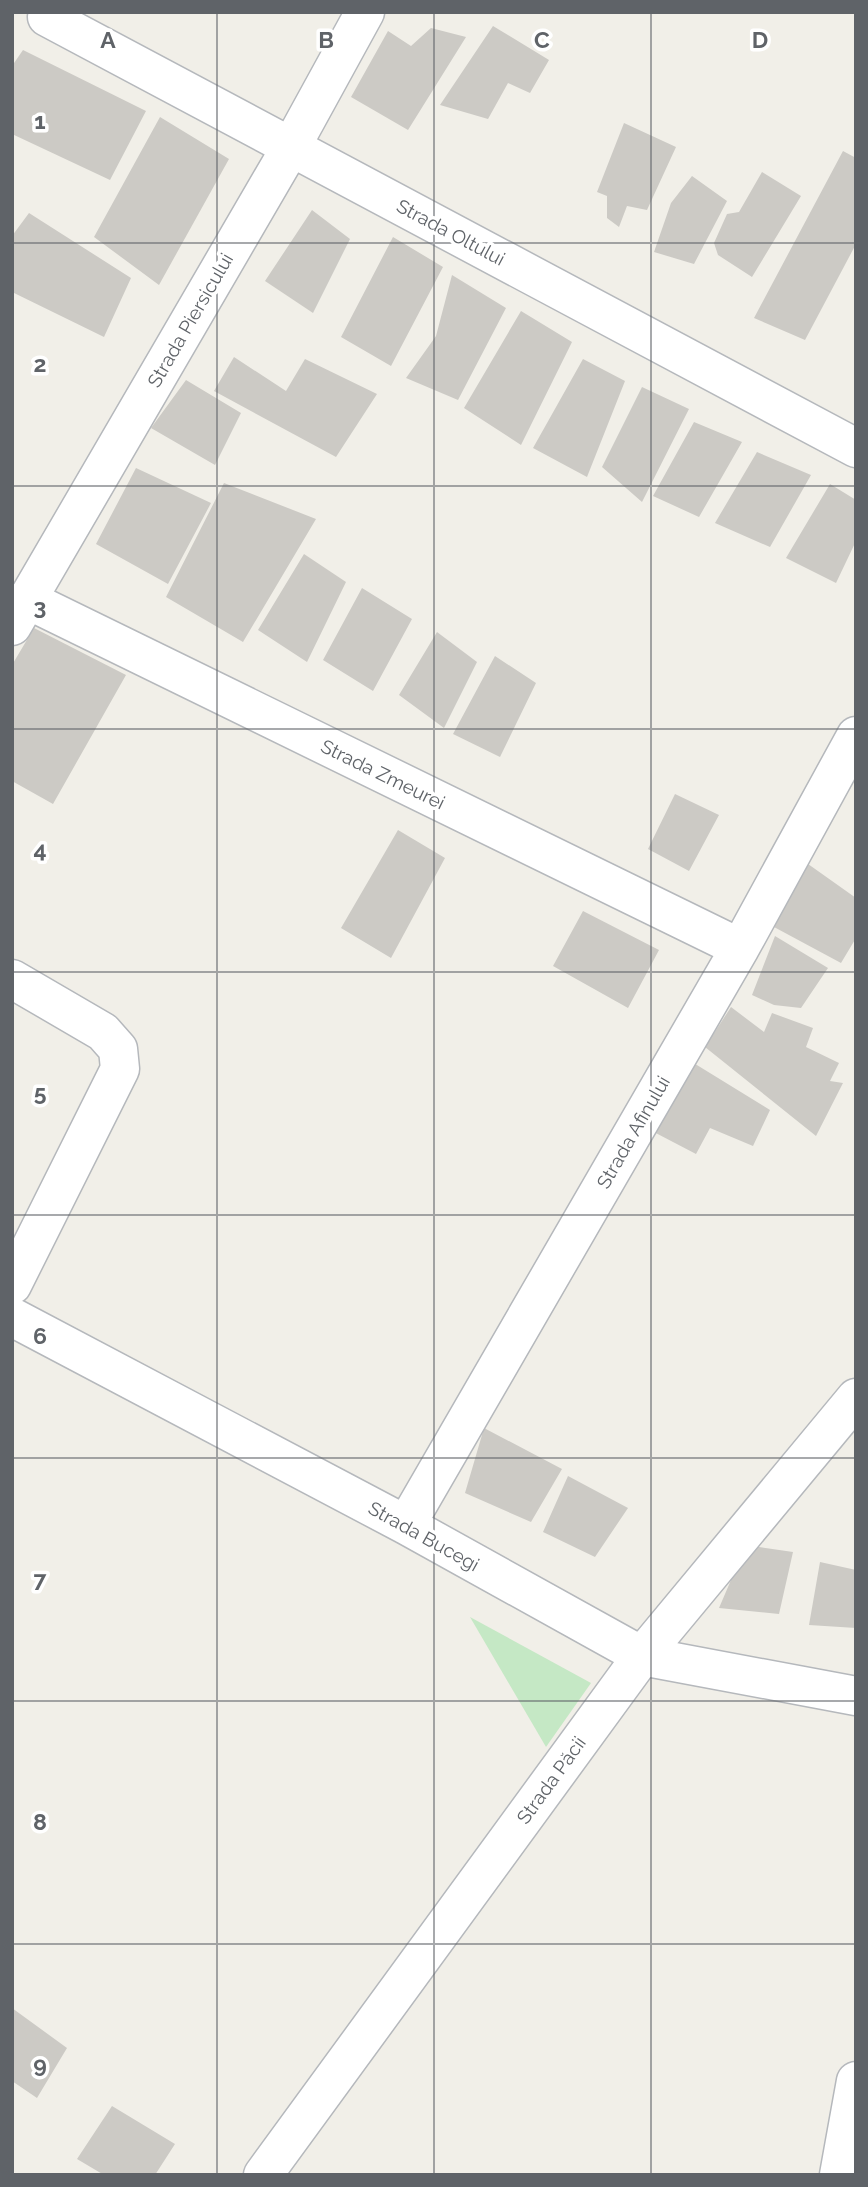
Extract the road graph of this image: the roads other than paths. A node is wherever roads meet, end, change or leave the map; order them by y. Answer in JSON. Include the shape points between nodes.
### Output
{"nodes":[{"id":1,"x":365,"y":12,"type":"edge"},
{"id":2,"x":47,"y":17,"type":"dead end"},
{"id":3,"x":291,"y":146,"type":"junction"},
{"id":4,"x":856,"y":447,"type":"edge"},
{"id":5,"x":19,"y":612,"type":"edge"},
{"id":6,"x":856,"y":736,"type":"edge"},
{"id":7,"x":740,"y":948,"type":"junction"},
{"id":8,"x":12,"y":979,"type":"edge"},
{"id":9,"x":12,"y":1285,"type":"edge"},
{"id":10,"x":12,"y":1317,"type":"edge"},
{"id":11,"x":856,"y":1398,"type":"edge"},
{"id":12,"x":405,"y":1525,"type":"junction"},
{"id":13,"x":642,"y":1656,"type":"junction"},
{"id":14,"x":856,"y":1696,"type":"edge"},
{"id":15,"x":856,"y":2081,"type":"edge"},
{"id":16,"x":263,"y":2175,"type":"edge"},
{"id":17,"x":839,"y":2175,"type":"edge"}],
"edges":[{"from":1,"to":3,"type":"street","name":"Strada Piersicului"},
{"from":2,"to":3,"type":"street","name":"Strada Oltului"},
{"from":3,"to":4,"type":"street","name":"Strada Oltului"},
{"from":3,"to":5,"type":"street","name":"Strada Piersicului"},
{"from":5,"to":7,"type":"street","name":"Strada Zmeurei"},
{"from":6,"to":7,"type":"street","name":"Strada Afinului"},
{"from":7,"to":12,"type":"street","name":"Strada Afinului"},
{"from":8,"to":9,"type":"street","via":[[103,1032],[118,1049],[120,1069]]},
{"from":10,"to":12,"type":"street","name":"Strada Bucegi"},
{"from":11,"to":13,"type":"street","name":"Strada Păcii"},
{"from":12,"to":13,"type":"street","name":"Strada Bucegi"},
{"from":13,"to":14,"type":"street","name":"Strada Bucegi"},
{"from":13,"to":16,"type":"street","name":"Strada Păcii"},
{"from":15,"to":17,"type":"street"}]}
